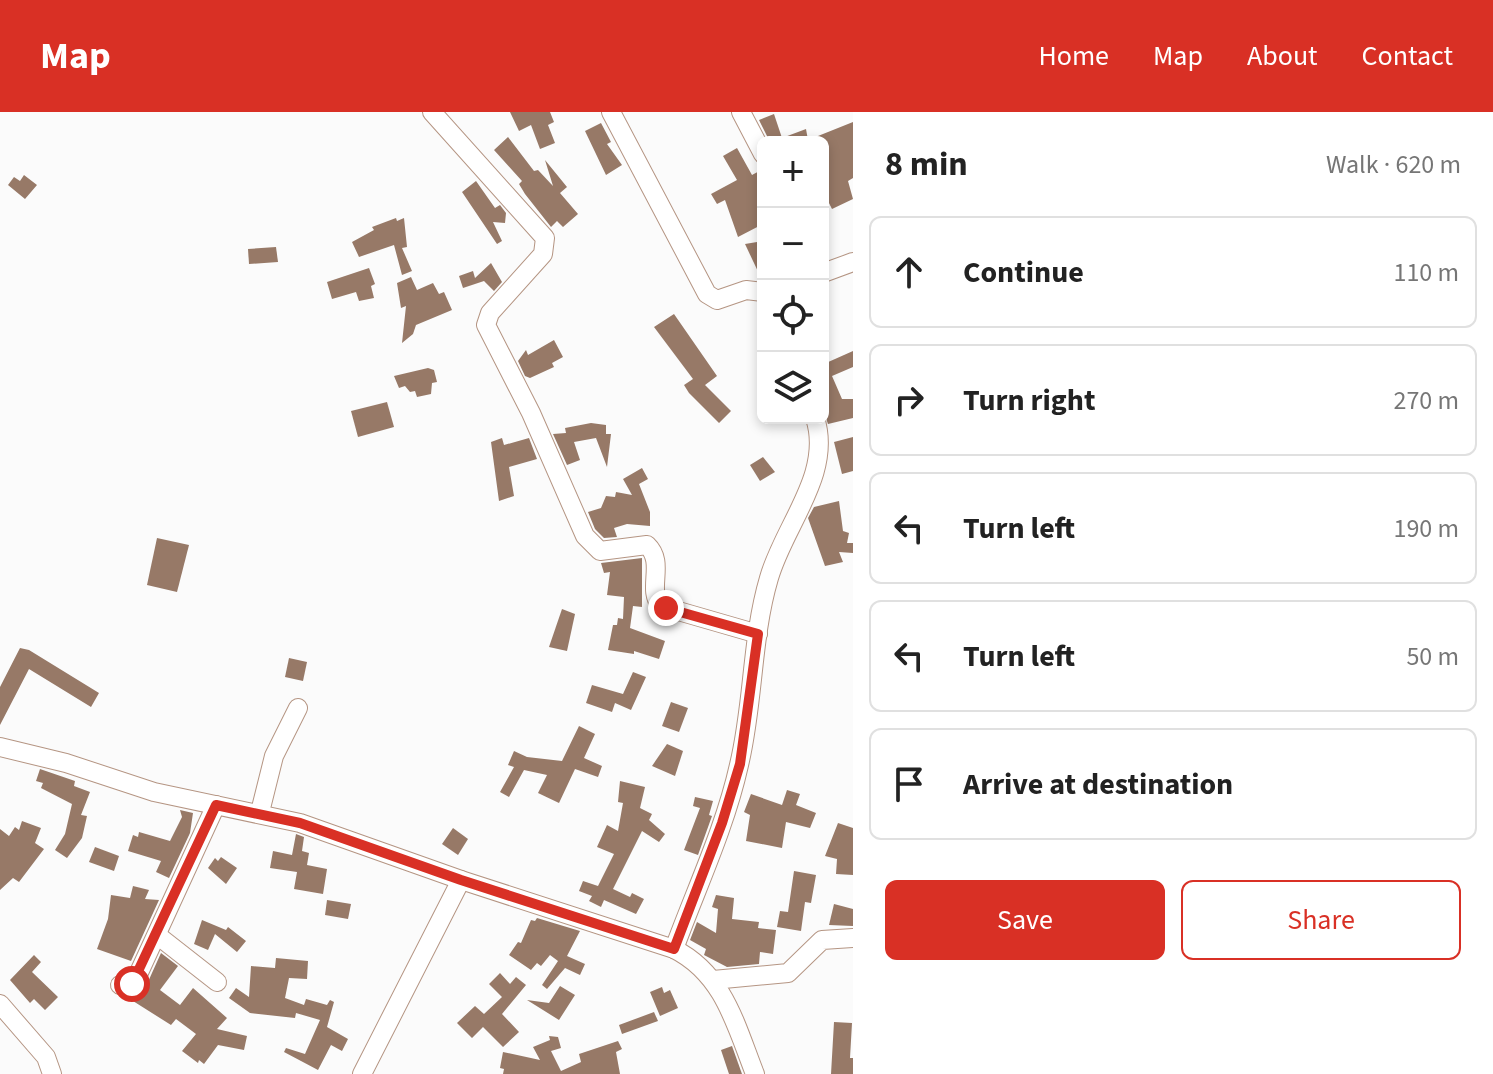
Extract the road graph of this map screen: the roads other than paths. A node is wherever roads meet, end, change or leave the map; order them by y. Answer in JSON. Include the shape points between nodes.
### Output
{"nodes":[{"id":1,"x":432,"y":112,"type":"edge"},
{"id":2,"x":611,"y":112,"type":"edge"},
{"id":3,"x":741,"y":112,"type":"edge"},
{"id":4,"x":757,"y":143,"type":"edge"},
{"id":5,"x":853,"y":262,"type":"edge"},
{"id":6,"x":829,"y":271,"type":"edge"},
{"id":7,"x":757,"y":291,"type":"edge"},
{"id":8,"x":817,"y":424,"type":"edge"},
{"id":9,"x":758,"y":634,"type":"junction"},
{"id":10,"x":298,"y":708,"type":"dead end"},
{"id":11,"x":0,"y":747,"type":"edge"},
{"id":12,"x":216,"y":805,"type":"junction"},
{"id":13,"x":260,"y":812,"type":"junction"},
{"id":14,"x":461,"y":880,"type":"junction"},
{"id":15,"x":157,"y":935,"type":"junction"},
{"id":16,"x":853,"y":938,"type":"edge"},
{"id":17,"x":674,"y":949,"type":"junction"},
{"id":18,"x":713,"y":980,"type":"junction"},
{"id":19,"x":217,"y":982,"type":"dead end"},
{"id":20,"x":120,"y":985,"type":"dead end"},
{"id":21,"x":0,"y":1004,"type":"edge"},
{"id":22,"x":52,"y":1074,"type":"edge"},
{"id":23,"x":362,"y":1074,"type":"edge"},
{"id":24,"x":755,"y":1074,"type":"edge"}],
"edges":[{"from":1,"to":9,"type":"street","via":[[545,238],[543,254],[490,313],[486,325],[585,536],[600,551],[647,545],[657,560],[656,598],[661,606]]},
{"from":2,"to":7,"type":"street","via":[[707,294],[717,300]]},
{"from":3,"to":4,"type":"street"},
{"from":5,"to":6,"type":"street"},
{"from":8,"to":9,"type":"street","via":[[819,464],[776,558]]},
{"from":9,"to":17,"type":"street","via":[[736,778]]},
{"from":10,"to":13,"type":"street","via":[[274,756]]},
{"from":11,"to":12,"type":"street"},
{"from":12,"to":13,"type":"street"},
{"from":12,"to":15,"type":"street"},
{"from":13,"to":14,"type":"street"},
{"from":14,"to":17,"type":"street"},
{"from":14,"to":23,"type":"street"},
{"from":15,"to":19,"type":"street"},
{"from":15,"to":20,"type":"street","via":[[134,982]]},
{"from":16,"to":18,"type":"street","via":[[822,940],[782,976]]},
{"from":17,"to":18,"type":"street"},
{"from":18,"to":24,"type":"street"},
{"from":21,"to":22,"type":"street","via":[[46,1057]]}]}
